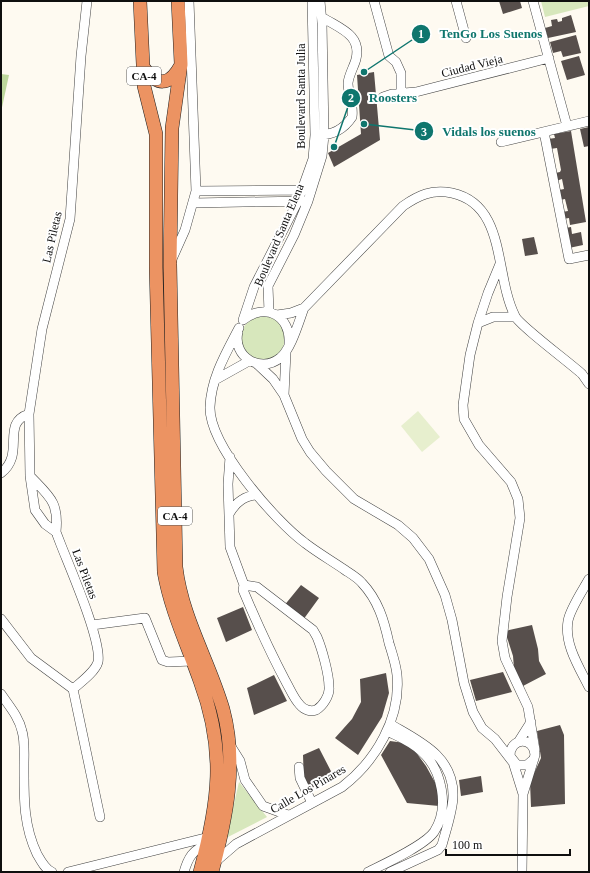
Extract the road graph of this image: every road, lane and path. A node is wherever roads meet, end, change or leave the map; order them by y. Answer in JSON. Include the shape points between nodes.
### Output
{"nodes":[{"id":1,"x":87,"y":1,"type":"edge"},
{"id":2,"x":140,"y":1,"type":"edge"},
{"id":3,"x":178,"y":1,"type":"edge"},
{"id":4,"x":189,"y":1,"type":"edge"},
{"id":5,"x":312,"y":1,"type":"edge"},
{"id":6,"x":320,"y":1,"type":"edge"},
{"id":7,"x":374,"y":1,"type":"edge"},
{"id":8,"x":456,"y":1,"type":"edge"},
{"id":9,"x":533,"y":1,"type":"edge"},
{"id":10,"x":322,"y":17,"type":"junction"},
{"id":11,"x":179,"y":24,"type":"junction"},
{"id":12,"x":466,"y":38,"type":"dead end"},
{"id":13,"x":191,"y":47,"type":"junction"},
{"id":14,"x":549,"y":58,"type":"junction"},
{"id":15,"x":181,"y":64,"type":"junction"},
{"id":16,"x":143,"y":67,"type":"junction"},
{"id":17,"x":401,"y":93,"type":"junction"},
{"id":18,"x":383,"y":97,"type":"dead end"},
{"id":19,"x":589,"y":121,"type":"edge"},
{"id":20,"x":567,"y":126,"type":"junction"},
{"id":21,"x":544,"y":132,"type":"junction"},
{"id":22,"x":320,"y":135,"type":"junction"},
{"id":23,"x":500,"y":142,"type":"dead end"},
{"id":24,"x":307,"y":190,"type":"junction"},
{"id":25,"x":196,"y":191,"type":"junction"},
{"id":26,"x":298,"y":201,"type":"junction"},
{"id":27,"x":308,"y":201,"type":"junction"},
{"id":28,"x":194,"y":203,"type":"junction"},
{"id":29,"x":589,"y":255,"type":"edge"},
{"id":30,"x":170,"y":264,"type":"junction"},
{"id":31,"x":500,"y":264,"type":"junction"},
{"id":32,"x":304,"y":308,"type":"junction"},
{"id":33,"x":273,"y":313,"type":"junction"},
{"id":34,"x":515,"y":317,"type":"junction"},
{"id":35,"x":478,"y":323,"type":"junction"},
{"id":36,"x":241,"y":324,"type":"junction"},
{"id":37,"x":288,"y":348,"type":"junction"},
{"id":38,"x":253,"y":362,"type":"junction"},
{"id":39,"x":215,"y":380,"type":"junction"},
{"id":40,"x":589,"y":384,"type":"edge"},
{"id":41,"x":284,"y":395,"type":"junction"},
{"id":42,"x":29,"y":414,"type":"junction"},
{"id":43,"x":230,"y":457,"type":"junction"},
{"id":44,"x":1,"y":473,"type":"edge"},
{"id":45,"x":30,"y":476,"type":"junction"},
{"id":46,"x":257,"y":495,"type":"junction"},
{"id":47,"x":229,"y":515,"type":"junction"},
{"id":48,"x":56,"y":532,"type":"junction"},
{"id":49,"x":589,"y":579,"type":"edge"},
{"id":50,"x":244,"y":584,"type":"junction"},
{"id":51,"x":1,"y":619,"type":"edge"},
{"id":52,"x":92,"y":625,"type":"junction"},
{"id":53,"x":192,"y":661,"type":"junction"},
{"id":54,"x":589,"y":688,"type":"edge"},
{"id":55,"x":73,"y":689,"type":"junction"},
{"id":56,"x":1,"y":694,"type":"edge"},
{"id":57,"x":531,"y":722,"type":"junction"},
{"id":58,"x":388,"y":728,"type":"junction"},
{"id":59,"x":495,"y":738,"type":"junction"},
{"id":60,"x":228,"y":742,"type":"junction"},
{"id":61,"x":517,"y":742,"type":"junction"},
{"id":62,"x":534,"y":755,"type":"junction"},
{"id":63,"x":513,"y":761,"type":"junction"},
{"id":64,"x":299,"y":767,"type":"dead end"},
{"id":65,"x":523,"y":794,"type":"junction"},
{"id":66,"x":312,"y":803,"type":"junction"},
{"id":67,"x":288,"y":815,"type":"junction"},
{"id":68,"x":100,"y":817,"type":"dead end"},
{"id":69,"x":208,"y":841,"type":"junction"},
{"id":70,"x":175,"y":846,"type":"junction"},
{"id":71,"x":187,"y":861,"type":"junction"},
{"id":72,"x":213,"y":868,"type":"edge"},
{"id":73,"x":52,"y":872,"type":"edge"},
{"id":74,"x":68,"y":872,"type":"edge"},
{"id":75,"x":184,"y":872,"type":"edge"},
{"id":76,"x":200,"y":872,"type":"edge"},
{"id":77,"x":368,"y":872,"type":"edge"},
{"id":78,"x":390,"y":872,"type":"edge"},
{"id":79,"x":522,"y":872,"type":"edge"}],
"edges":[{"from":1,"to":42,"type":"street","name":"Las Piletas","via":[[70,219],[42,329]]},
{"from":2,"to":16,"type":"highway","number":"CA-4"},
{"from":3,"to":11,"type":"highway","number":"CA-4"},
{"from":4,"to":13,"type":"street"},
{"from":5,"to":22,"type":"street","name":"Boulevard Santa Julia"},
{"from":6,"to":10,"type":"street","name":"Boulevard Santa Elena"},
{"from":7,"to":17,"type":"street","via":[[389,56],[396,62],[401,73]]},
{"from":8,"to":12,"type":"street"},
{"from":9,"to":14,"type":"street"},
{"from":10,"to":22,"type":"street","name":"Boulevard Santa Elena"},
{"from":10,"to":22,"type":"street","via":[[349,33],[355,40],[357,51],[348,82],[352,117],[340,130]]},
{"from":11,"to":13,"type":"highway"},
{"from":11,"to":15,"type":"highway","number":"CA-4"},
{"from":13,"to":25,"type":"street"},
{"from":14,"to":17,"type":"street","name":"Ciudad Vieja","via":[[416,92]]},
{"from":14,"to":20,"type":"street"},
{"from":15,"to":16,"type":"highway","via":[[175,75],[161,82],[152,79]]},
{"from":15,"to":30,"type":"highway","number":"CA-4","via":[[172,128]]},
{"from":16,"to":53,"type":"highway","number":"CA-4","via":[[144,86],[156,134],[162,560],[171,607]]},
{"from":17,"to":18,"type":"street","name":"Ciudad Vieja"},
{"from":19,"to":20,"type":"street"},
{"from":20,"to":21,"type":"street"},
{"from":21,"to":23,"type":"street"},
{"from":21,"to":29,"type":"street","via":[[569,259]]},
{"from":22,"to":24,"type":"street","name":"Boulevard Santa Elena","via":[[322,156]]},
{"from":24,"to":25,"type":"street"},
{"from":24,"to":26,"type":"street"},
{"from":24,"to":27,"type":"street","name":"Boulevard Santa Elena"},
{"from":25,"to":28,"type":"street"},
{"from":26,"to":27,"type":"street"},
{"from":26,"to":28,"type":"street"},
{"from":26,"to":36,"type":"street","via":[[254,287]]},
{"from":27,"to":33,"type":"street","name":"Boulevard Santa Elena","via":[[268,286]]},
{"from":28,"to":30,"type":"street"},
{"from":30,"to":60,"type":"highway","number":"CA-4","via":[[178,579],[188,620],[223,711]]},
{"from":31,"to":32,"type":"street","via":[[490,222],[482,210],[470,200],[456,194],[427,193],[403,206]]},
{"from":31,"to":34,"type":"street"},
{"from":31,"to":35,"type":"street"},
{"from":32,"to":33,"type":"street","via":[[291,314]]},
{"from":32,"to":37,"type":"street"},
{"from":33,"to":36,"type":"street","via":[[251,314]]},
{"from":33,"to":37,"type":"street","via":[[288,328]]},
{"from":34,"to":35,"type":"street","via":[[493,317]]},
{"from":34,"to":40,"type":"street","via":[[582,374]]},
{"from":35,"to":57,"type":"street","via":[[469,362],[463,405],[464,419],[479,445],[511,482],[518,499],[520,518],[502,641],[505,658],[528,707]]},
{"from":36,"to":38,"type":"street","via":[[236,337],[238,346],[242,354]]},
{"from":36,"to":39,"type":"street","name":"Calle Los Pinares","via":[[222,360]]},
{"from":37,"to":38,"type":"street","via":[[274,362]]},
{"from":37,"to":41,"type":"street"},
{"from":38,"to":39,"type":"street"},
{"from":38,"to":41,"type":"street","via":[[273,379]]},
{"from":39,"to":43,"type":"street","name":"Calle Los Pinares","via":[[210,399],[211,415]]},
{"from":41,"to":59,"type":"street","via":[[302,439],[326,471],[354,499],[413,538],[429,559],[446,596],[464,683],[473,712],[482,728]]},
{"from":42,"to":44,"type":"street","via":[[17,420],[14,425],[13,457],[7,469]]},
{"from":42,"to":45,"type":"street","name":"Las Piletas"},
{"from":43,"to":46,"type":"street","name":"Calle Los Pinares"},
{"from":43,"to":47,"type":"street"},
{"from":45,"to":48,"type":"street","name":"Las Piletas","via":[[35,510],[45,524]]},
{"from":45,"to":48,"type":"street","name":"Las Piletas","via":[[56,506]]},
{"from":46,"to":47,"type":"street","via":[[240,500]]},
{"from":46,"to":58,"type":"street","name":"Calle Los Pinares","via":[[304,542],[361,581],[372,595],[386,625],[397,674],[395,711]]},
{"from":47,"to":50,"type":"street","via":[[230,547]]},
{"from":48,"to":52,"type":"street","name":"Las Piletas"},
{"from":49,"to":54,"type":"street","via":[[568,620],[568,638],[572,653]]},
{"from":50,"to":50,"type":"street","via":[[243,590],[276,665],[300,706],[311,711],[316,710],[326,699],[330,688],[317,637],[313,630],[257,587]]},
{"from":51,"to":55,"type":"street","via":[[31,658]]},
{"from":52,"to":53,"type":"street","via":[[145,618],[162,660]]},
{"from":52,"to":55,"type":"street","name":"Las Piletas","via":[[98,662]]},
{"from":53,"to":69,"type":"highway","number":"CA-4","via":[[216,738],[217,788]]},
{"from":55,"to":68,"type":"street"},
{"from":56,"to":73,"type":"street","via":[[16,716],[22,731],[26,825],[41,861]]},
{"from":57,"to":61,"type":"street"},
{"from":57,"to":62,"type":"street"},
{"from":58,"to":66,"type":"street","name":"Calle Los Pinares","via":[[379,746],[355,777]]},
{"from":58,"to":77,"type":"street","via":[[422,752],[436,771],[443,796],[439,820],[433,833],[396,858]]},
{"from":58,"to":78,"type":"street","via":[[427,745],[436,752],[446,768],[453,796],[442,845],[438,850]]},
{"from":59,"to":61,"type":"street"},
{"from":59,"to":63,"type":"street"},
{"from":60,"to":67,"type":"street","via":[[240,761],[245,780],[263,806]]},
{"from":60,"to":72,"type":"highway","number":"CA-4","via":[[230,761],[226,810]]},
{"from":61,"to":62,"type":"street","via":[[531,744]]},
{"from":61,"to":63,"type":"street","via":[[510,751]]},
{"from":62,"to":63,"type":"street","via":[[527,766]]},
{"from":62,"to":65,"type":"street"},
{"from":63,"to":65,"type":"street"},
{"from":64,"to":66,"type":"street","via":[[300,778]]},
{"from":65,"to":79,"type":"street"},
{"from":66,"to":67,"type":"street","name":"Calle Los Pinares"},
{"from":67,"to":72,"type":"street","name":"Calle Los Pinares","via":[[236,844]]},
{"from":69,"to":70,"type":"street"},
{"from":69,"to":71,"type":"street","via":[[195,850]]},
{"from":69,"to":76,"type":"highway","number":"CA-4"},
{"from":70,"to":71,"type":"street","via":[[184,851]]},
{"from":70,"to":74,"type":"street"},
{"from":71,"to":75,"type":"street"}]}
